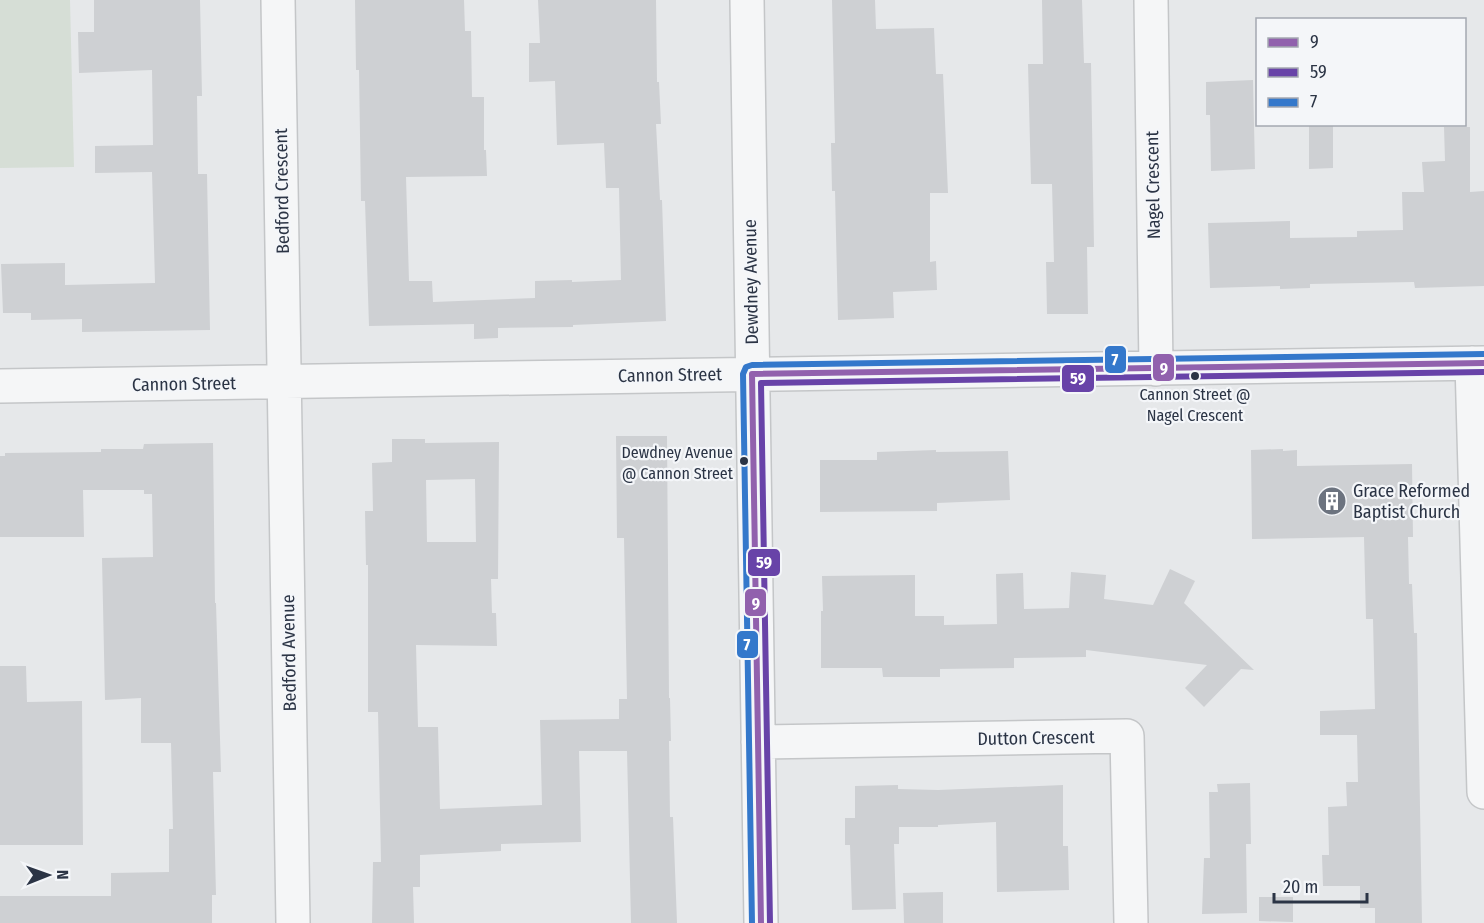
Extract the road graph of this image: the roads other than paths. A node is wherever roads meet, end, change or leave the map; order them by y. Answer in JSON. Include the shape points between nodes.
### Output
{"nodes":[{"id":1,"x":278,"y":0,"type":"edge"},
{"id":2,"x":747,"y":0,"type":"edge"},
{"id":3,"x":1151,"y":0,"type":"edge"},
{"id":4,"x":1478,"y":363,"type":"edge"},
{"id":5,"x":1156,"y":369,"type":"junction"},
{"id":6,"x":753,"y":374,"type":"junction"},
{"id":7,"x":285,"y":382,"type":"junction"},
{"id":8,"x":0,"y":386,"type":"edge"},
{"id":9,"x":758,"y":742,"type":"junction"},
{"id":10,"x":1484,"y":792,"type":"edge"},
{"id":11,"x":293,"y":923,"type":"edge"},
{"id":12,"x":761,"y":923,"type":"edge"},
{"id":13,"x":1131,"y":923,"type":"edge"}],
"edges":[{"from":1,"to":7,"type":"street","name":"Bedford Crescent"},
{"from":2,"to":6,"type":"street","name":"Dewdney Avenue"},
{"from":3,"to":5,"type":"street","name":"Nagel Crescent"},
{"from":4,"to":5,"type":"street","name":"Cannon Street"},
{"from":4,"to":10,"type":"street"},
{"from":5,"to":6,"type":"street","name":"Cannon Street"},
{"from":6,"to":7,"type":"street","name":"Cannon Street"},
{"from":6,"to":9,"type":"street","name":"Dewdney Avenue"},
{"from":7,"to":8,"type":"street","name":"Cannon Street"},
{"from":7,"to":11,"type":"street","name":"Bedford Avenue"},
{"from":9,"to":12,"type":"street","name":"Dewdney Avenue"},
{"from":9,"to":13,"type":"street","name":"Dutton Crescent","via":[[1127,736]]}]}
